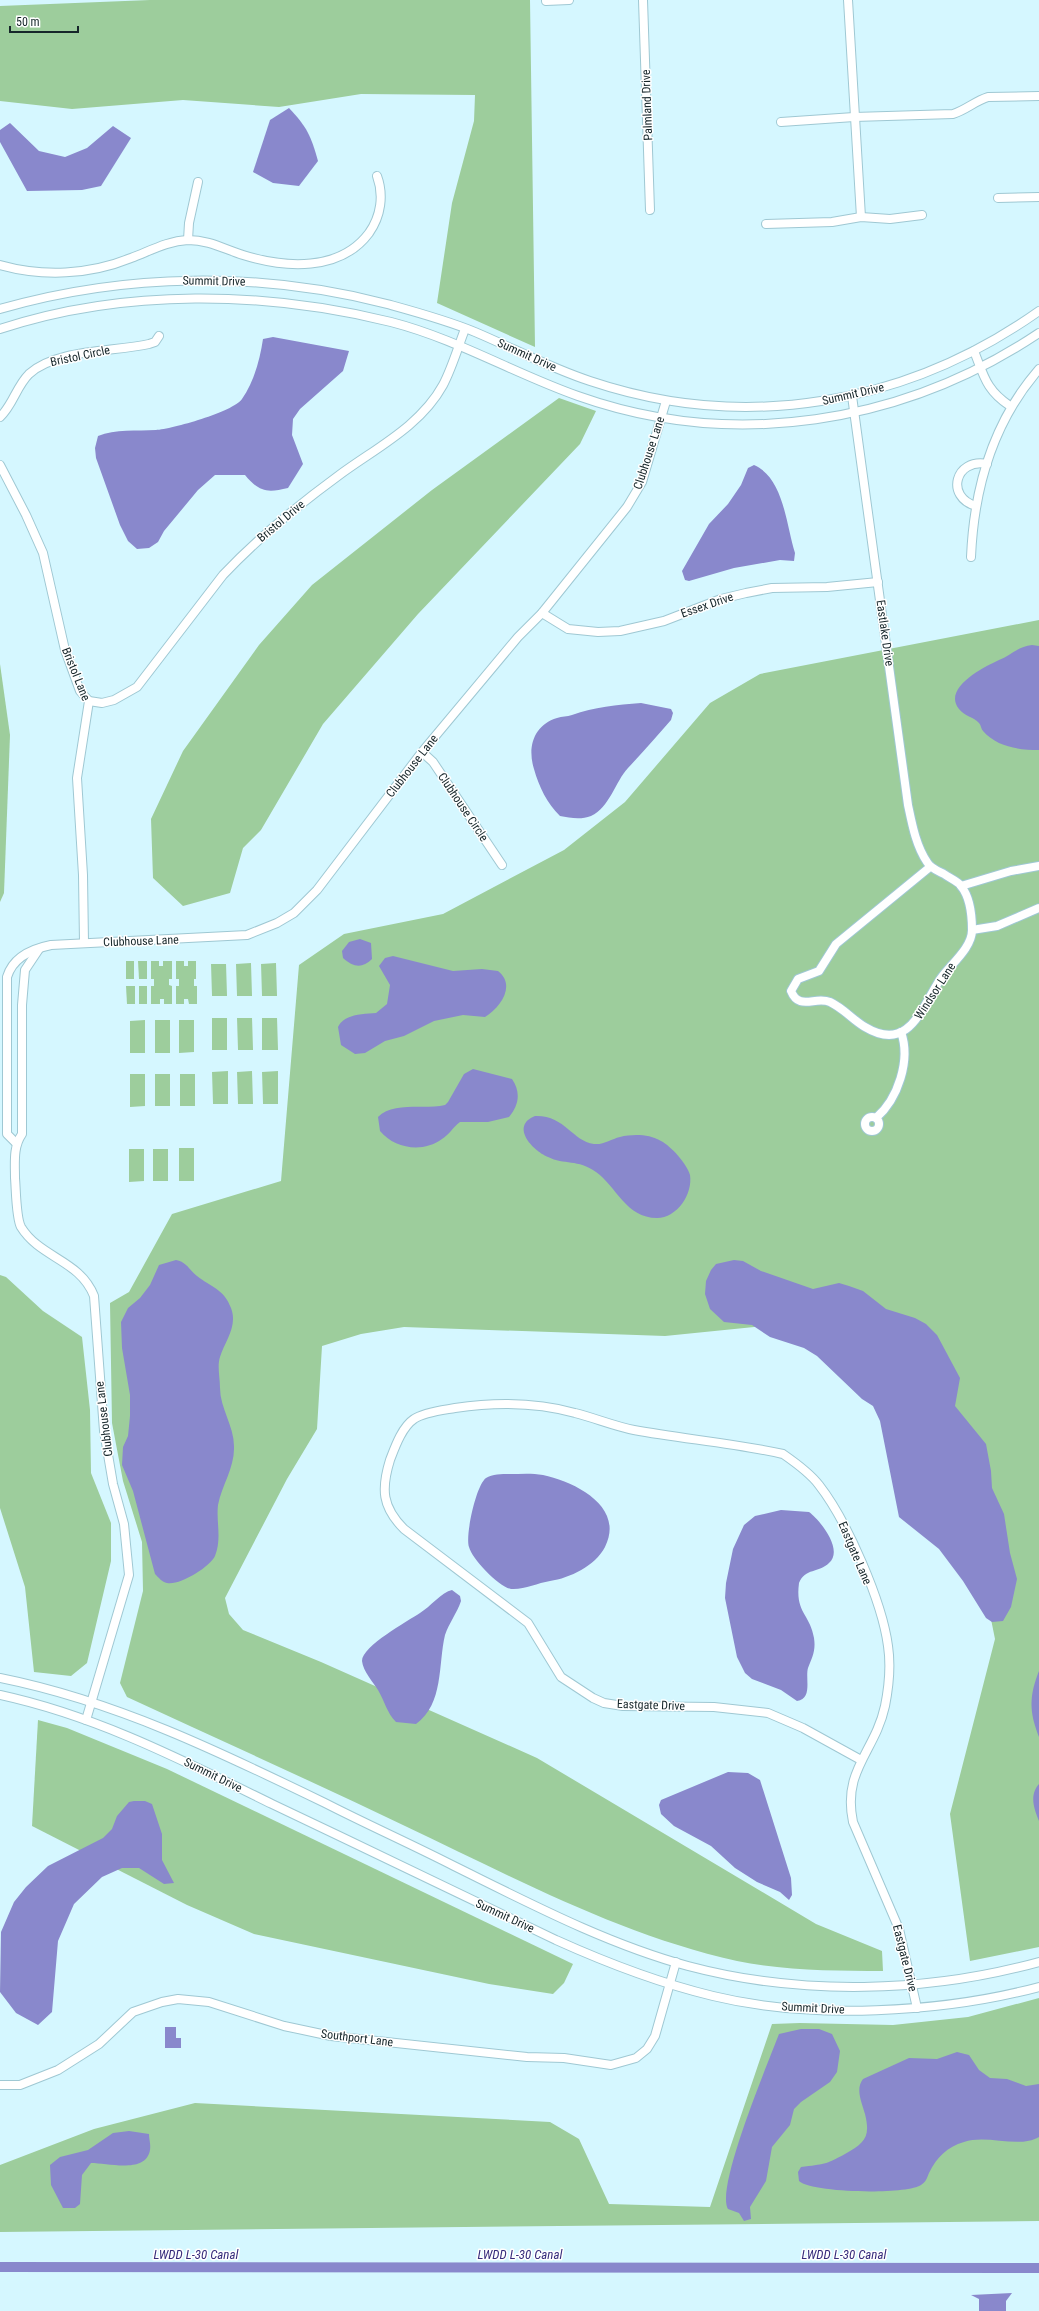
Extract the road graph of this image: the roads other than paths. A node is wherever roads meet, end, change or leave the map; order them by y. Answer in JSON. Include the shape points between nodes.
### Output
{"nodes":[{"id":1,"x":569,"y":0,"type":"edge"},
{"id":2,"x":643,"y":0,"type":"edge"},
{"id":3,"x":848,"y":0,"type":"edge"},
{"id":4,"x":546,"y":1,"type":"dead end"},
{"id":5,"x":1039,"y":96,"type":"edge"},
{"id":6,"x":854,"y":117,"type":"junction"},
{"id":7,"x":781,"y":122,"type":"dead end"},
{"id":8,"x":377,"y":176,"type":"dead end"},
{"id":9,"x":198,"y":182,"type":"dead end"},
{"id":10,"x":1039,"y":196,"type":"edge"},
{"id":11,"x":998,"y":198,"type":"dead end"},
{"id":12,"x":650,"y":210,"type":"dead end"},
{"id":13,"x":922,"y":215,"type":"dead end"},
{"id":14,"x":860,"y":217,"type":"junction"},
{"id":15,"x":766,"y":224,"type":"dead end"},
{"id":16,"x":188,"y":240,"type":"junction"},
{"id":17,"x":0,"y":265,"type":"edge"},
{"id":18,"x":0,"y":309,"type":"edge"},
{"id":19,"x":1039,"y":311,"type":"edge"},
{"id":20,"x":0,"y":328,"type":"edge"},
{"id":21,"x":466,"y":329,"type":"junction"},
{"id":22,"x":1039,"y":333,"type":"edge"},
{"id":23,"x":159,"y":336,"type":"dead end"},
{"id":24,"x":459,"y":345,"type":"junction"},
{"id":25,"x":974,"y":351,"type":"junction"},
{"id":26,"x":981,"y":368,"type":"junction"},
{"id":27,"x":1039,"y":369,"type":"edge"},
{"id":28,"x":852,"y":396,"type":"junction"},
{"id":29,"x":666,"y":401,"type":"junction"},
{"id":30,"x":1010,"y":406,"type":"junction"},
{"id":31,"x":856,"y":413,"type":"junction"},
{"id":32,"x":0,"y":417,"type":"edge"},
{"id":33,"x":661,"y":418,"type":"junction"},
{"id":34,"x":0,"y":464,"type":"edge"},
{"id":35,"x":987,"y":464,"type":"junction"},
{"id":36,"x":976,"y":506,"type":"junction"},
{"id":37,"x":971,"y":557,"type":"dead end"},
{"id":38,"x":878,"y":582,"type":"junction"},
{"id":39,"x":542,"y":613,"type":"junction"},
{"id":40,"x":89,"y":701,"type":"junction"},
{"id":41,"x":422,"y":752,"type":"junction"},
{"id":42,"x":502,"y":865,"type":"dead end"},
{"id":43,"x":1039,"y":866,"type":"edge"},
{"id":44,"x":930,"y":867,"type":"junction"},
{"id":45,"x":961,"y":886,"type":"junction"},
{"id":46,"x":1039,"y":908,"type":"edge"},
{"id":47,"x":972,"y":930,"type":"junction"},
{"id":48,"x":84,"y":943,"type":"junction"},
{"id":49,"x":40,"y":949,"type":"junction"},
{"id":50,"x":901,"y":1032,"type":"junction"},
{"id":51,"x":876,"y":1118,"type":"dead end"},
{"id":52,"x":16,"y":1143,"type":"junction"},
{"id":53,"x":550,"y":1408,"type":"joint"},
{"id":54,"x":0,"y":1678,"type":"edge"},
{"id":55,"x":0,"y":1695,"type":"edge"},
{"id":56,"x":91,"y":1704,"type":"junction"},
{"id":57,"x":86,"y":1720,"type":"junction"},
{"id":58,"x":861,"y":1760,"type":"junction"},
{"id":59,"x":676,"y":1962,"type":"junction"},
{"id":60,"x":1039,"y":1962,"type":"edge"},
{"id":61,"x":670,"y":1984,"type":"junction"},
{"id":62,"x":912,"y":1985,"type":"junction"},
{"id":63,"x":1039,"y":1986,"type":"edge"},
{"id":64,"x":917,"y":2008,"type":"junction"},
{"id":65,"x":0,"y":2085,"type":"edge"}],
"edges":[{"from":1,"to":4,"type":"street"},
{"from":2,"to":12,"type":"street","name":"Palmland Drive"},
{"from":3,"to":6,"type":"street"},
{"from":5,"to":6,"type":"street","via":[[988,97],[953,114]]},
{"from":6,"to":7,"type":"street"},
{"from":6,"to":14,"type":"street"},
{"from":8,"to":16,"type":"street","via":[[382,188],[381,204],[373,226],[362,242],[336,259],[316,263],[274,263],[217,244]]},
{"from":9,"to":16,"type":"street","via":[[188,224]]},
{"from":10,"to":11,"type":"street"},
{"from":13,"to":14,"type":"street","via":[[890,219]]},
{"from":14,"to":15,"type":"street","via":[[832,222]]},
{"from":16,"to":17,"type":"street","via":[[160,246],[117,264],[79,272],[48,273]]},
{"from":18,"to":21,"type":"street","name":"Summit Drive","via":[[51,297],[118,286],[201,279],[277,284],[338,293]]},
{"from":19,"to":25,"type":"street","name":"Summit Drive"},
{"from":20,"to":24,"type":"street","name":"Summit Drive","via":[[65,313],[147,301],[248,300],[323,308],[392,323]]},
{"from":21,"to":24,"type":"street","name":"Bristol Drive"},
{"from":21,"to":29,"type":"street","name":"Summit Drive","via":[[589,381]]},
{"from":22,"to":26,"type":"street","name":"Summit Drive","via":[[1010,353]]},
{"from":23,"to":32,"type":"street","name":"Bristol Circle","via":[[155,342],[149,344],[48,362],[25,379],[11,404]]},
{"from":24,"to":33,"type":"street","name":"Summit Drive","via":[[578,396],[619,410]]},
{"from":24,"to":40,"type":"street","name":"Bristol Drive","via":[[443,386],[410,424],[303,503],[236,561],[132,691],[102,703]]},
{"from":25,"to":26,"type":"street"},
{"from":25,"to":28,"type":"street","name":"Summit Drive","via":[[941,368]]},
{"from":26,"to":30,"type":"street","via":[[990,388]]},
{"from":26,"to":31,"type":"street","name":"Summit Drive","via":[[927,392]]},
{"from":27,"to":30,"type":"street"},
{"from":28,"to":29,"type":"street","name":"Summit Drive","via":[[781,406],[753,407],[715,407]]},
{"from":28,"to":31,"type":"street","name":"Eastlake Drive"},
{"from":29,"to":33,"type":"street","name":"Clubhouse Lane"},
{"from":30,"to":35,"type":"street"},
{"from":31,"to":33,"type":"street","name":"Summit Drive","via":[[790,423],[740,426]]},
{"from":31,"to":38,"type":"street","name":"Eastlake Drive"},
{"from":33,"to":39,"type":"street","name":"Clubhouse Lane","via":[[642,482],[635,495]]},
{"from":34,"to":40,"type":"street","name":"Bristol Lane","via":[[42,553],[65,650],[80,691]]},
{"from":35,"to":36,"type":"street"},
{"from":35,"to":36,"type":"street","via":[[980,462],[967,466],[958,476],[960,496]]},
{"from":36,"to":37,"type":"street"},
{"from":38,"to":39,"type":"street","name":"Essex Drive","via":[[828,587],[772,588],[721,599],[664,621],[620,631],[568,629]]},
{"from":38,"to":44,"type":"street","name":"Eastlake Drive","via":[[908,805],[920,848]]},
{"from":39,"to":41,"type":"street","name":"Clubhouse Lane","via":[[518,637]]},
{"from":40,"to":48,"type":"street","name":"Bristol Lane","via":[[77,778]]},
{"from":41,"to":42,"type":"street","name":"Clubhouse Circle","via":[[433,762]]},
{"from":41,"to":48,"type":"street","name":"Clubhouse Lane","via":[[317,890],[294,913],[277,923],[247,936]]},
{"from":43,"to":45,"type":"street","via":[[1011,871]]},
{"from":44,"to":45,"type":"street"},
{"from":44,"to":50,"type":"street","via":[[836,944],[818,971],[798,979],[791,991],[794,997],[804,1003],[824,1000],[832,1003],[875,1032]]},
{"from":45,"to":47,"type":"street","via":[[968,902]]},
{"from":46,"to":47,"type":"street","via":[[997,926]]},
{"from":47,"to":50,"type":"street","name":"Windsor Lane","via":[[969,942],[940,980],[923,1012],[912,1025]]},
{"from":48,"to":49,"type":"street","name":"Clubhouse Lane","via":[[51,945]]},
{"from":49,"to":52,"type":"street","name":"Clubhouse Lane","via":[[24,970],[22,1134]]},
{"from":49,"to":52,"type":"street","name":"Clubhouse Lane","via":[[23,954],[15,960],[8,978],[7,1134]]},
{"from":50,"to":51,"type":"street","via":[[906,1049],[904,1069],[886,1109]]},
{"from":52,"to":56,"type":"street","name":"Clubhouse Lane","via":[[16,1186],[21,1226],[42,1248],[79,1272],[91,1289],[96,1303],[104,1431],[113,1484],[124,1524],[129,1574]]},
{"from":53,"to":58,"type":"street","name":"Eastgate Lane","via":[[632,1429],[783,1454],[799,1464],[819,1485],[844,1524],[876,1601],[888,1645],[888,1687],[884,1707],[878,1727]]},
{"from":53,"to":58,"type":"street","name":"Eastgate Drive","via":[[522,1404],[476,1405],[415,1418],[401,1436],[388,1470],[384,1498],[392,1515],[404,1529],[528,1623],[560,1677],[592,1698],[623,1706],[714,1707],[768,1713],[803,1728]]},
{"from":54,"to":56,"type":"street","name":"Summit Drive"},
{"from":55,"to":57,"type":"street","name":"Summit Drive","via":[[36,1703]]},
{"from":56,"to":57,"type":"street","name":"Clubhouse Lane"},
{"from":56,"to":59,"type":"street","name":"Summit Drive","via":[[183,1735],[556,1915]]},
{"from":57,"to":61,"type":"street","name":"Summit Drive","via":[[157,1748],[580,1951]]},
{"from":58,"to":62,"type":"street","name":"Eastgate Drive","via":[[850,1796],[854,1822],[899,1929]]},
{"from":59,"to":61,"type":"street","name":"Southport Lane"},
{"from":59,"to":62,"type":"street","name":"Summit Drive","via":[[736,1977],[775,1982],[858,1986]]},
{"from":60,"to":62,"type":"street","name":"Summit Drive","via":[[981,1975]]},
{"from":61,"to":64,"type":"street","name":"Summit Drive","via":[[714,1996],[796,2008]]},
{"from":61,"to":65,"type":"street","name":"Southport Lane","via":[[652,2043],[636,2058],[618,2064],[558,2057],[519,2057],[331,2036],[284,2026],[209,2002],[178,1999],[133,2012],[99,2044],[58,2070],[20,2085]]},
{"from":62,"to":64,"type":"street","name":"Eastgate Drive"},
{"from":63,"to":64,"type":"street","name":"Summit Drive","via":[[945,2006]]}]}
